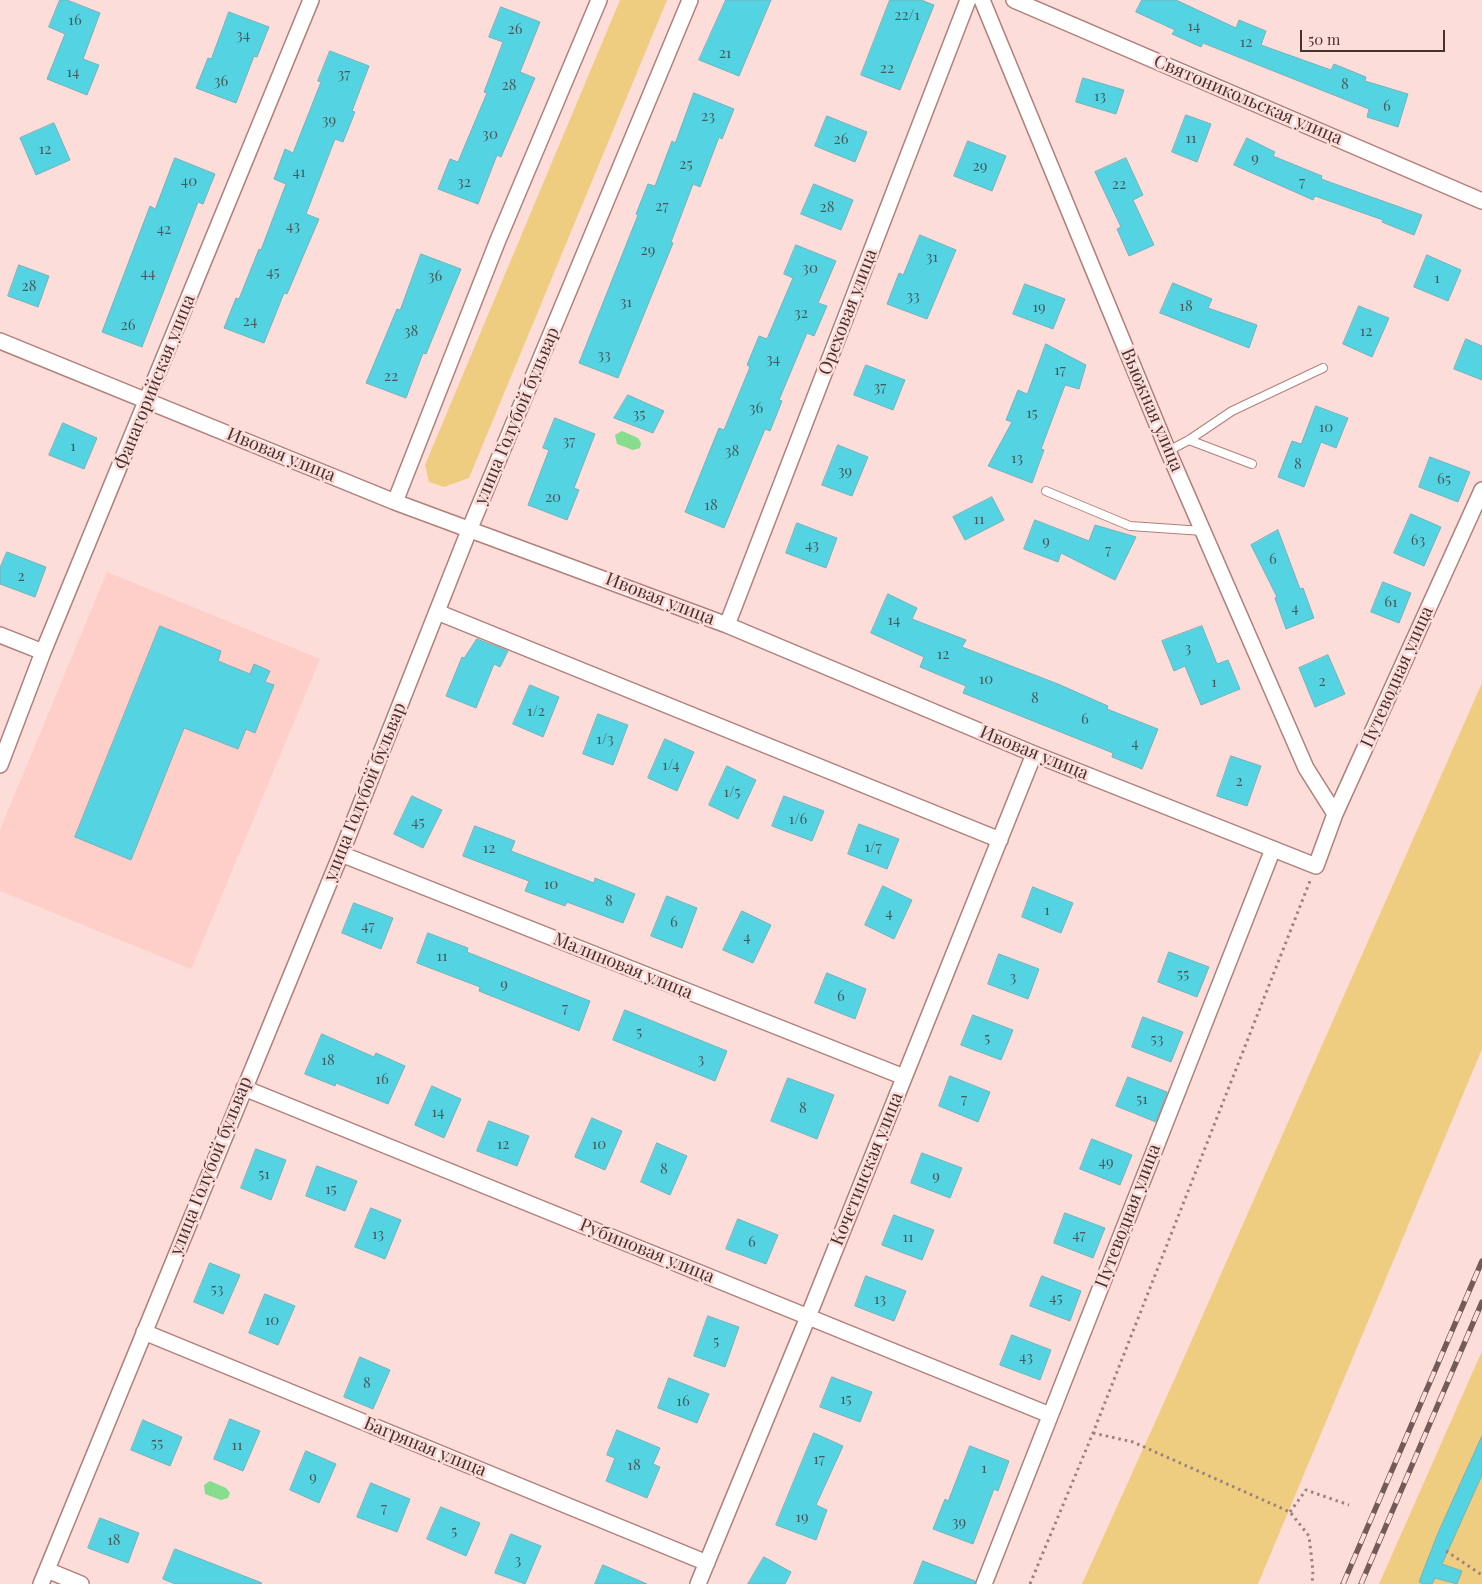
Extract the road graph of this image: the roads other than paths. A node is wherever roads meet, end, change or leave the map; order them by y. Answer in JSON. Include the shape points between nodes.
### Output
{"nodes":[{"id":1,"x":311,"y":0,"type":"edge"},
{"id":2,"x":599,"y":0,"type":"edge"},
{"id":3,"x":690,"y":0,"type":"edge"},
{"id":4,"x":968,"y":0,"type":"edge"},
{"id":5,"x":982,"y":0,"type":"edge"},
{"id":6,"x":1014,"y":0,"type":"edge"},
{"id":7,"x":1482,"y":201,"type":"edge"},
{"id":8,"x":0,"y":341,"type":"edge"},
{"id":9,"x":1323,"y":368,"type":"dead end"},
{"id":10,"x":148,"y":401,"type":"junction"},
{"id":11,"x":1189,"y":440,"type":"junction"},
{"id":12,"x":1168,"y":451,"type":"junction"},
{"id":13,"x":1252,"y":464,"type":"dead end"},
{"id":14,"x":1482,"y":490,"type":"edge"},
{"id":15,"x":1046,"y":492,"type":"dead end"},
{"id":16,"x":395,"y":502,"type":"junction"},
{"id":17,"x":470,"y":528,"type":"junction"},
{"id":18,"x":1203,"y":530,"type":"junction"},
{"id":19,"x":437,"y":612,"type":"junction"},
{"id":20,"x":727,"y":625,"type":"junction"},
{"id":21,"x":0,"y":635,"type":"edge"},
{"id":22,"x":43,"y":652,"type":"junction"},
{"id":23,"x":1034,"y":754,"type":"junction"},
{"id":24,"x":0,"y":765,"type":"edge"},
{"id":25,"x":1336,"y":814,"type":"junction"},
{"id":26,"x":1000,"y":840,"type":"junction"},
{"id":27,"x":1273,"y":849,"type":"junction"},
{"id":28,"x":341,"y":854,"type":"junction"},
{"id":29,"x":1316,"y":866,"type":"joint"},
{"id":30,"x":904,"y":1077,"type":"junction"},
{"id":31,"x":244,"y":1088,"type":"junction"},
{"id":32,"x":808,"y":1317,"type":"junction"},
{"id":33,"x":144,"y":1332,"type":"junction"},
{"id":34,"x":1050,"y":1415,"type":"junction"},
{"id":35,"x":707,"y":1563,"type":"junction"},
{"id":36,"x":47,"y":1570,"type":"junction"},
{"id":37,"x":41,"y":1584,"type":"edge"},
{"id":38,"x":81,"y":1584,"type":"edge"},
{"id":39,"x":698,"y":1584,"type":"edge"},
{"id":40,"x":984,"y":1584,"type":"edge"}],
"edges":[{"from":1,"to":10,"type":"street","name":"Фанагорийская улица"},
{"from":2,"to":16,"type":"street","via":[[490,258]]},
{"from":3,"to":17,"type":"street","name":"улица Голубой бульвар"},
{"from":4,"to":20,"type":"street","name":"Ореховая улица"},
{"from":5,"to":12,"type":"street","name":"Вьюжная улица"},
{"from":6,"to":7,"type":"street","name":"Святоникольская улица"},
{"from":8,"to":10,"type":"street","name":"Ивовая улица"},
{"from":9,"to":11,"type":"lane","via":[[1232,411]]},
{"from":10,"to":16,"type":"street","name":"Ивовая улица"},
{"from":10,"to":22,"type":"street","name":"Фанагорийская улица"},
{"from":11,"to":12,"type":"lane"},
{"from":11,"to":13,"type":"lane"},
{"from":12,"to":18,"type":"street","name":"Вьюжная улица"},
{"from":14,"to":25,"type":"street","name":"Путеводная улица"},
{"from":15,"to":18,"type":"lane","via":[[1130,526]]},
{"from":16,"to":17,"type":"street","name":"Ивовая улица"},
{"from":17,"to":19,"type":"street","name":"улица Голубой бульвар"},
{"from":17,"to":20,"type":"street","name":"Ивовая улица"},
{"from":18,"to":25,"type":"street","name":"Вьюжная улица","via":[[1306,768]]},
{"from":19,"to":26,"type":"street"},
{"from":19,"to":28,"type":"street","name":"улица Голубой бульвар"},
{"from":20,"to":23,"type":"street","name":"Ивовая улица"},
{"from":21,"to":22,"type":"street"},
{"from":22,"to":24,"type":"street","name":"Фанагорийская улица"},
{"from":23,"to":26,"type":"street","name":"Кочетинская улица"},
{"from":23,"to":27,"type":"street","name":"Ивовая улица"},
{"from":25,"to":29,"type":"street","name":"Путеводная улица"},
{"from":26,"to":30,"type":"street","name":"Кочетинская улица"},
{"from":27,"to":29,"type":"street","name":"Ивовая улица"},
{"from":27,"to":34,"type":"street","name":"Путеводная улица"},
{"from":28,"to":30,"type":"street","name":"Малиновая улица"},
{"from":28,"to":31,"type":"street","name":"улица Голубой бульвар"},
{"from":30,"to":32,"type":"street","name":"Кочетинская улица"},
{"from":31,"to":32,"type":"street","name":"Рубиновая улица"},
{"from":31,"to":33,"type":"street","name":"улица Голубой бульвар"},
{"from":32,"to":34,"type":"street","name":"Рубиновая улица"},
{"from":32,"to":35,"type":"street","name":"Кочетинская улица"},
{"from":33,"to":35,"type":"street","name":"Багряная улица"},
{"from":33,"to":36,"type":"street","name":"улица Голубой бульвар"},
{"from":34,"to":40,"type":"street","name":"Путеводная улица"},
{"from":35,"to":39,"type":"street","name":"Кочетинская улица"},
{"from":36,"to":37,"type":"street","name":"улица Голубой бульвар"},
{"from":36,"to":38,"type":"street"}]}
